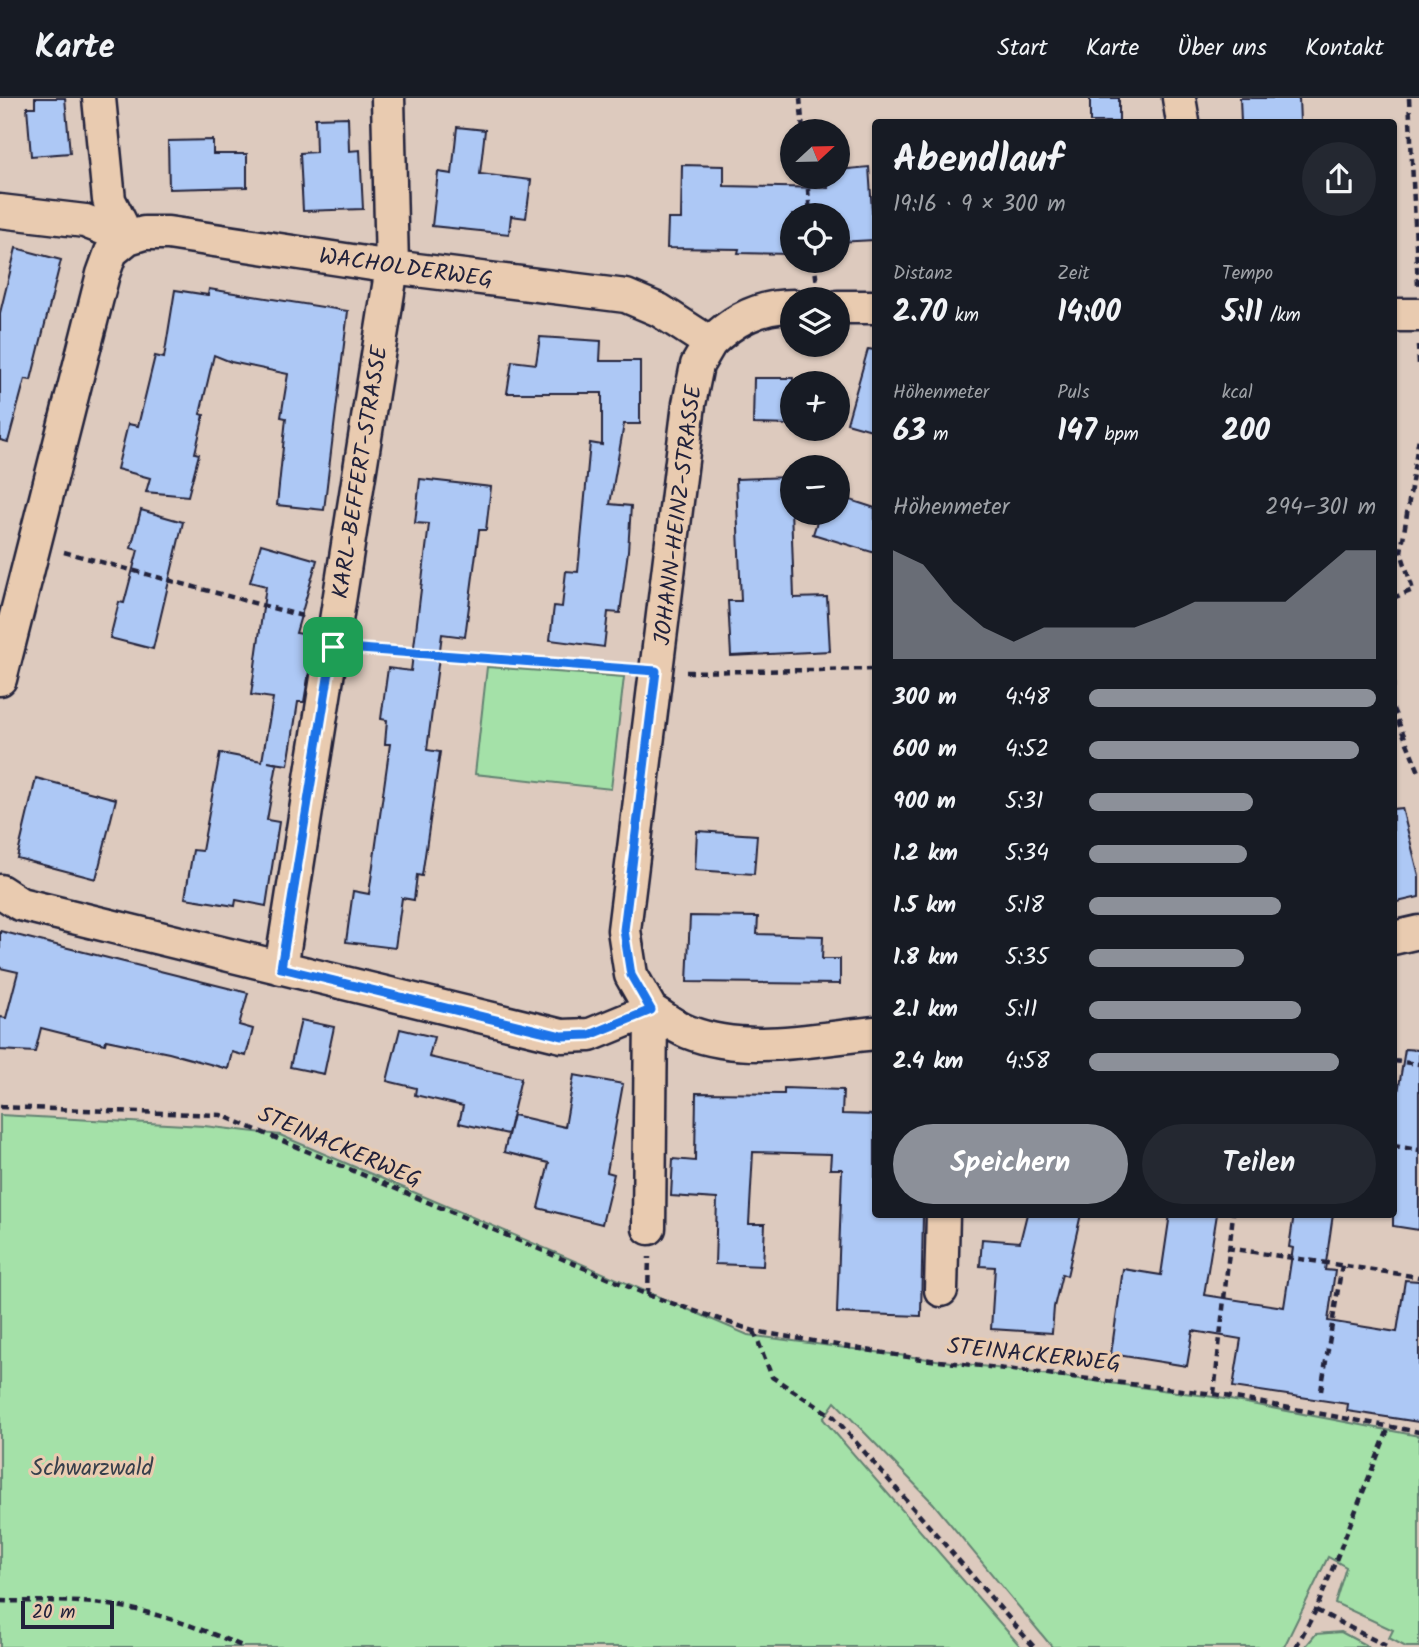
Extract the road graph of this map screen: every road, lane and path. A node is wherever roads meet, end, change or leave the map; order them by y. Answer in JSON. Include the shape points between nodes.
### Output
{"nodes":[{"id":1,"x":99,"y":98,"type":"edge"},
{"id":2,"x":388,"y":98,"type":"edge"},
{"id":3,"x":800,"y":98,"type":"edge"},
{"id":4,"x":1179,"y":98,"type":"edge"},
{"id":5,"x":1409,"y":98,"type":"edge"},
{"id":6,"x":802,"y":119,"type":"edge"},
{"id":7,"x":1182,"y":119,"type":"edge"},
{"id":8,"x":0,"y":211,"type":"edge"},
{"id":9,"x":128,"y":238,"type":"junction"},
{"id":10,"x":392,"y":267,"type":"junction"},
{"id":11,"x":1419,"y":298,"type":"edge"},
{"id":12,"x":850,"y":304,"type":"edge"},
{"id":13,"x":780,"y":307,"type":"edge"},
{"id":14,"x":872,"y":307,"type":"edge"},
{"id":15,"x":1397,"y":315,"type":"edge"},
{"id":16,"x":1419,"y":315,"type":"edge"},
{"id":17,"x":710,"y":343,"type":"junction"},
{"id":18,"x":1418,"y":354,"type":"edge"},
{"id":19,"x":1419,"y":365,"type":"edge"},
{"id":20,"x":1419,"y":437,"type":"edge"},
{"id":21,"x":33,"y":544,"type":"junction"},
{"id":22,"x":1416,"y":588,"type":"edge"},
{"id":23,"x":1397,"y":596,"type":"edge"},
{"id":24,"x":334,"y":636,"type":"junction"},
{"id":25,"x":872,"y":669,"type":"edge"},
{"id":26,"x":656,"y":671,"type":"junction"},
{"id":27,"x":0,"y":679,"type":"edge"},
{"id":28,"x":1397,"y":719,"type":"edge"},
{"id":29,"x":1419,"y":772,"type":"edge"},
{"id":30,"x":0,"y":891,"type":"edge"},
{"id":31,"x":1419,"y":932,"type":"edge"},
{"id":32,"x":1397,"y":937,"type":"edge"},
{"id":33,"x":281,"y":968,"type":"junction"},
{"id":34,"x":651,"y":1010,"type":"junction"},
{"id":35,"x":872,"y":1033,"type":"edge"},
{"id":36,"x":1397,"y":1061,"type":"edge"},
{"id":37,"x":1419,"y":1064,"type":"edge"},
{"id":38,"x":0,"y":1107,"type":"edge"},
{"id":39,"x":1397,"y":1147,"type":"edge"},
{"id":40,"x":1419,"y":1150,"type":"edge"},
{"id":41,"x":943,"y":1218,"type":"edge"},
{"id":42,"x":1232,"y":1218,"type":"edge"},
{"id":43,"x":649,"y":1228,"type":"joint"},
{"id":44,"x":1227,"y":1248,"type":"junction"},
{"id":45,"x":1342,"y":1265,"type":"junction"},
{"id":46,"x":1419,"y":1277,"type":"edge"},
{"id":47,"x":941,"y":1290,"type":"dead end"},
{"id":48,"x":648,"y":1295,"type":"junction"},
{"id":49,"x":754,"y":1331,"type":"junction"},
{"id":50,"x":1321,"y":1391,"type":"dead end"},
{"id":51,"x":1214,"y":1394,"type":"junction"},
{"id":52,"x":1389,"y":1427,"type":"junction"},
{"id":53,"x":1419,"y":1432,"type":"edge"},
{"id":54,"x":0,"y":1601,"type":"edge"},
{"id":55,"x":1316,"y":1610,"type":"junction"},
{"id":56,"x":244,"y":1647,"type":"edge"},
{"id":57,"x":1034,"y":1647,"type":"edge"},
{"id":58,"x":1296,"y":1647,"type":"edge"},
{"id":59,"x":1388,"y":1647,"type":"edge"}],
"edges":[{"from":1,"to":9,"type":"street","via":[[109,200]]},
{"from":2,"to":10,"type":"street","name":"KARL-BEFFERT-STRASSE"},
{"from":3,"to":6,"type":"path"},
{"from":4,"to":7,"type":"street"},
{"from":5,"to":11,"type":"path"},
{"from":8,"to":9,"type":"street","name":"WACHOLDERWEG","via":[[85,221]]},
{"from":9,"to":10,"type":"street","name":"WACHOLDERWEG","via":[[168,233]]},
{"from":9,"to":21,"type":"street","via":[[111,251],[103,274]]},
{"from":10,"to":17,"type":"street","name":"WACHOLDERWEG","via":[[626,296],[659,310]]},
{"from":10,"to":24,"type":"street","name":"KARL-BEFFERT-STRASSE"},
{"from":12,"to":14,"type":"street"},
{"from":13,"to":17,"type":"street","via":[[748,314],[726,326]]},
{"from":15,"to":16,"type":"street"},
{"from":17,"to":26,"type":"street","name":"JOHANN-HEINZ-STRASSE","via":[[697,365],[689,404]]},
{"from":18,"to":19,"type":"path"},
{"from":20,"to":22,"type":"path","via":[[1401,552]]},
{"from":21,"to":24,"type":"path"},
{"from":21,"to":27,"type":"street"},
{"from":22,"to":23,"type":"path"},
{"from":24,"to":26,"type":"path"},
{"from":24,"to":33,"type":"street","name":"KARL-BEFFERT-STRASSE"},
{"from":25,"to":26,"type":"path"},
{"from":26,"to":34,"type":"street","name":"JOHANN-HEINZ-STRASSE","via":[[624,930],[631,975]]},
{"from":28,"to":29,"type":"path"},
{"from":30,"to":33,"type":"street","via":[[20,904]]},
{"from":31,"to":32,"type":"street"},
{"from":33,"to":34,"type":"street","via":[[562,1036],[590,1035]]},
{"from":34,"to":35,"type":"street","via":[[686,1031],[723,1042],[771,1043]]},
{"from":34,"to":43,"type":"street"},
{"from":36,"to":37,"type":"path"},
{"from":38,"to":48,"type":"path","name":"STEINACKERWEG","via":[[221,1115]]},
{"from":39,"to":40,"type":"path"},
{"from":41,"to":47,"type":"street"},
{"from":42,"to":44,"type":"path"},
{"from":43,"to":48,"type":"path"},
{"from":44,"to":45,"type":"path"},
{"from":44,"to":51,"type":"path"},
{"from":45,"to":46,"type":"path"},
{"from":45,"to":50,"type":"path"},
{"from":48,"to":49,"type":"path","name":"STEINACKERWEG"},
{"from":49,"to":51,"type":"path","name":"STEINACKERWEG","via":[[914,1358]]},
{"from":49,"to":57,"type":"path","via":[[772,1377],[834,1417]]},
{"from":51,"to":52,"type":"path","name":"STEINACKERWEG"},
{"from":52,"to":53,"type":"path","name":"STEINACKERWEG"},
{"from":52,"to":55,"type":"path"},
{"from":54,"to":56,"type":"path","via":[[92,1603],[146,1611]]},
{"from":55,"to":58,"type":"path"},
{"from":55,"to":59,"type":"path"}]}
